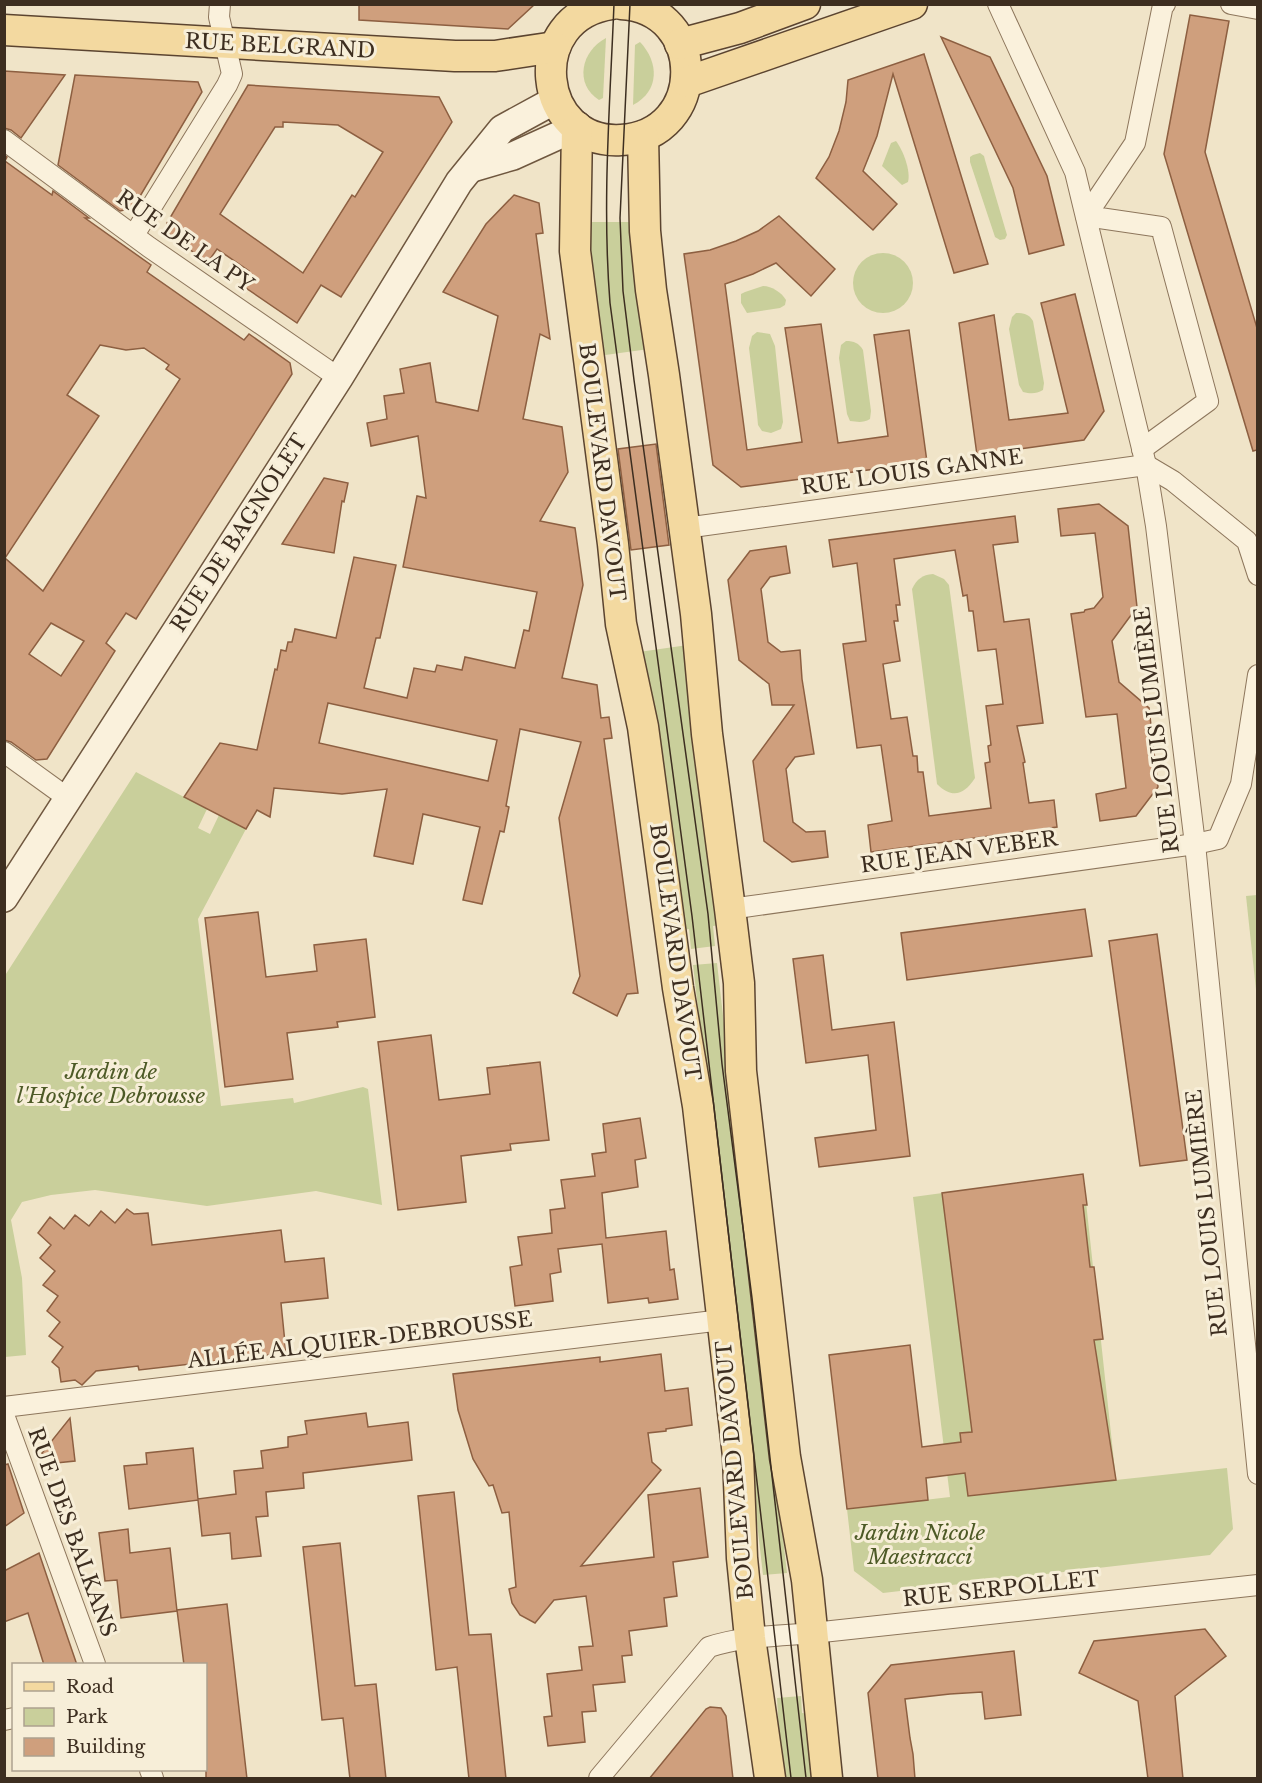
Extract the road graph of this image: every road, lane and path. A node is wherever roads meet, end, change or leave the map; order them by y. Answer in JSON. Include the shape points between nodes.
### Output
{"nodes":[{"id":1,"x":220,"y":4,"type":"edge"},
{"id":2,"x":621,"y":4,"type":"edge"},
{"id":3,"x":805,"y":4,"type":"edge"},
{"id":4,"x":912,"y":4,"type":"edge"},
{"id":5,"x":998,"y":4,"type":"edge"},
{"id":6,"x":1165,"y":4,"type":"edge"},
{"id":7,"x":1231,"y":4,"type":"edge"},
{"id":8,"x":590,"y":8,"type":"edge"},
{"id":9,"x":654,"y":9,"type":"edge"},
{"id":10,"x":1257,"y":9,"type":"edge"},
{"id":11,"x":4,"y":30,"type":"edge"},
{"id":12,"x":224,"y":42,"type":"junction"},
{"id":13,"x":680,"y":44,"type":"junction"},
{"id":14,"x":555,"y":47,"type":"junction"},
{"id":15,"x":687,"y":82,"type":"junction"},
{"id":16,"x":557,"y":99,"type":"junction"},
{"id":17,"x":577,"y":127,"type":"junction"},
{"id":18,"x":644,"y":136,"type":"junction"},
{"id":19,"x":4,"y":140,"type":"edge"},
{"id":20,"x":472,"y":168,"type":"junction"},
{"id":21,"x":1086,"y":216,"type":"junction"},
{"id":22,"x":134,"y":235,"type":"junction"},
{"id":23,"x":339,"y":378,"type":"junction"},
{"id":24,"x":1144,"y":457,"type":"junction"},
{"id":25,"x":685,"y":528,"type":"junction"},
{"id":26,"x":1252,"y":540,"type":"edge"},
{"id":27,"x":1257,"y":575,"type":"edge"},
{"id":28,"x":1257,"y":675,"type":"edge"},
{"id":29,"x":4,"y":752,"type":"edge"},
{"id":30,"x":69,"y":799,"type":"junction"},
{"id":31,"x":1195,"y":844,"type":"junction"},
{"id":32,"x":4,"y":898,"type":"edge"},
{"id":33,"x":730,"y":909,"type":"junction"},
{"id":34,"x":722,"y":1320,"type":"junction"},
{"id":35,"x":4,"y":1407,"type":"edge"},
{"id":36,"x":4,"y":1415,"type":"edge"},
{"id":37,"x":1257,"y":1474,"type":"edge"},
{"id":38,"x":1257,"y":1585,"type":"edge"},
{"id":39,"x":813,"y":1633,"type":"junction"},
{"id":40,"x":750,"y":1638,"type":"junction"},
{"id":41,"x":94,"y":1663,"type":"edge"},
{"id":42,"x":599,"y":1779,"type":"edge"},
{"id":43,"x":770,"y":1779,"type":"edge"},
{"id":44,"x":827,"y":1779,"type":"edge"}],
"edges":[{"from":1,"to":12,"type":"street"},
{"from":2,"to":9,"type":"main road"},
{"from":3,"to":13,"type":"main road","via":[[740,28]]},
{"from":4,"to":15,"type":"main road"},
{"from":5,"to":21,"type":"street","name":"RUE LOUIS LUMIÈRE","via":[[1075,172]]},
{"from":6,"to":21,"type":"street","via":[[1135,143]]},
{"from":7,"to":10,"type":"street"},
{"from":8,"to":14,"type":"main road","via":[[565,29]]},
{"from":9,"to":13,"type":"main road"},
{"from":11,"to":12,"type":"main road","name":"RUE BELGRAND"},
{"from":12,"to":14,"type":"main road","name":"RUE BELGRAND","via":[[465,56]]},
{"from":12,"to":22,"type":"street","via":[[232,74],[227,85]]},
{"from":13,"to":15,"type":"main road"},
{"from":14,"to":16,"type":"main road","via":[[550,74]]},
{"from":15,"to":18,"type":"main road","via":[[671,116]]},
{"from":16,"to":17,"type":"main road"},
{"from":16,"to":20,"type":"street","name":"RUE DE BAGNOLET","via":[[502,129]]},
{"from":17,"to":18,"type":"main road","via":[[608,140]]},
{"from":17,"to":20,"type":"street","via":[[513,156]]},
{"from":17,"to":34,"type":"main road","name":"BOULEVARD DAVOUT","via":[[576,262],[621,624],[644,728],[698,1106]]},
{"from":18,"to":25,"type":"main road","via":[[645,231],[651,290]]},
{"from":19,"to":22,"type":"street","name":"RUE DE LA PY"},
{"from":20,"to":23,"type":"street","name":"RUE DE BAGNOLET","via":[[459,182]]},
{"from":21,"to":24,"type":"street","name":"RUE LOUIS LUMIÈRE"},
{"from":21,"to":24,"type":"street","via":[[1161,227],[1208,401]]},
{"from":22,"to":23,"type":"street","name":"RUE DE LA PY"},
{"from":23,"to":30,"type":"street","name":"RUE DE BAGNOLET"},
{"from":24,"to":25,"type":"street","name":"RUE LOUIS GANNE"},
{"from":24,"to":26,"type":"street"},
{"from":24,"to":31,"type":"street","name":"RUE LOUIS LUMIÈRE"},
{"from":25,"to":33,"type":"main road","via":[[706,734]]},
{"from":26,"to":27,"type":"street"},
{"from":28,"to":31,"type":"street","name":"RUE JEAN VEBER","via":[[1241,784],[1218,839]]},
{"from":29,"to":30,"type":"street"},
{"from":30,"to":32,"type":"street","name":"RUE DE BAGNOLET"},
{"from":31,"to":33,"type":"street","name":"RUE JEAN VEBER"},
{"from":31,"to":37,"type":"street","name":"RUE LOUIS LUMIÈRE"},
{"from":33,"to":39,"type":"main road","via":[[739,984],[741,1071],[782,1433]]},
{"from":34,"to":35,"type":"street","name":"ALLÉE ALQUIER-DEBROUSSE"},
{"from":34,"to":40,"type":"main road","name":"BOULEVARD DAVOUT","via":[[738,1456]]},
{"from":36,"to":41,"type":"street","name":"RUE DES BALKANS"},
{"from":38,"to":39,"type":"street","name":"RUE SERPOLLET"},
{"from":39,"to":40,"type":"street","name":"RUE SERPOLLET"},
{"from":39,"to":44,"type":"main road"},
{"from":40,"to":42,"type":"street","name":"RUE SERPOLLET","via":[[710,1647]]},
{"from":40,"to":43,"type":"main road","name":"BOULEVARD DAVOUT"}]}
